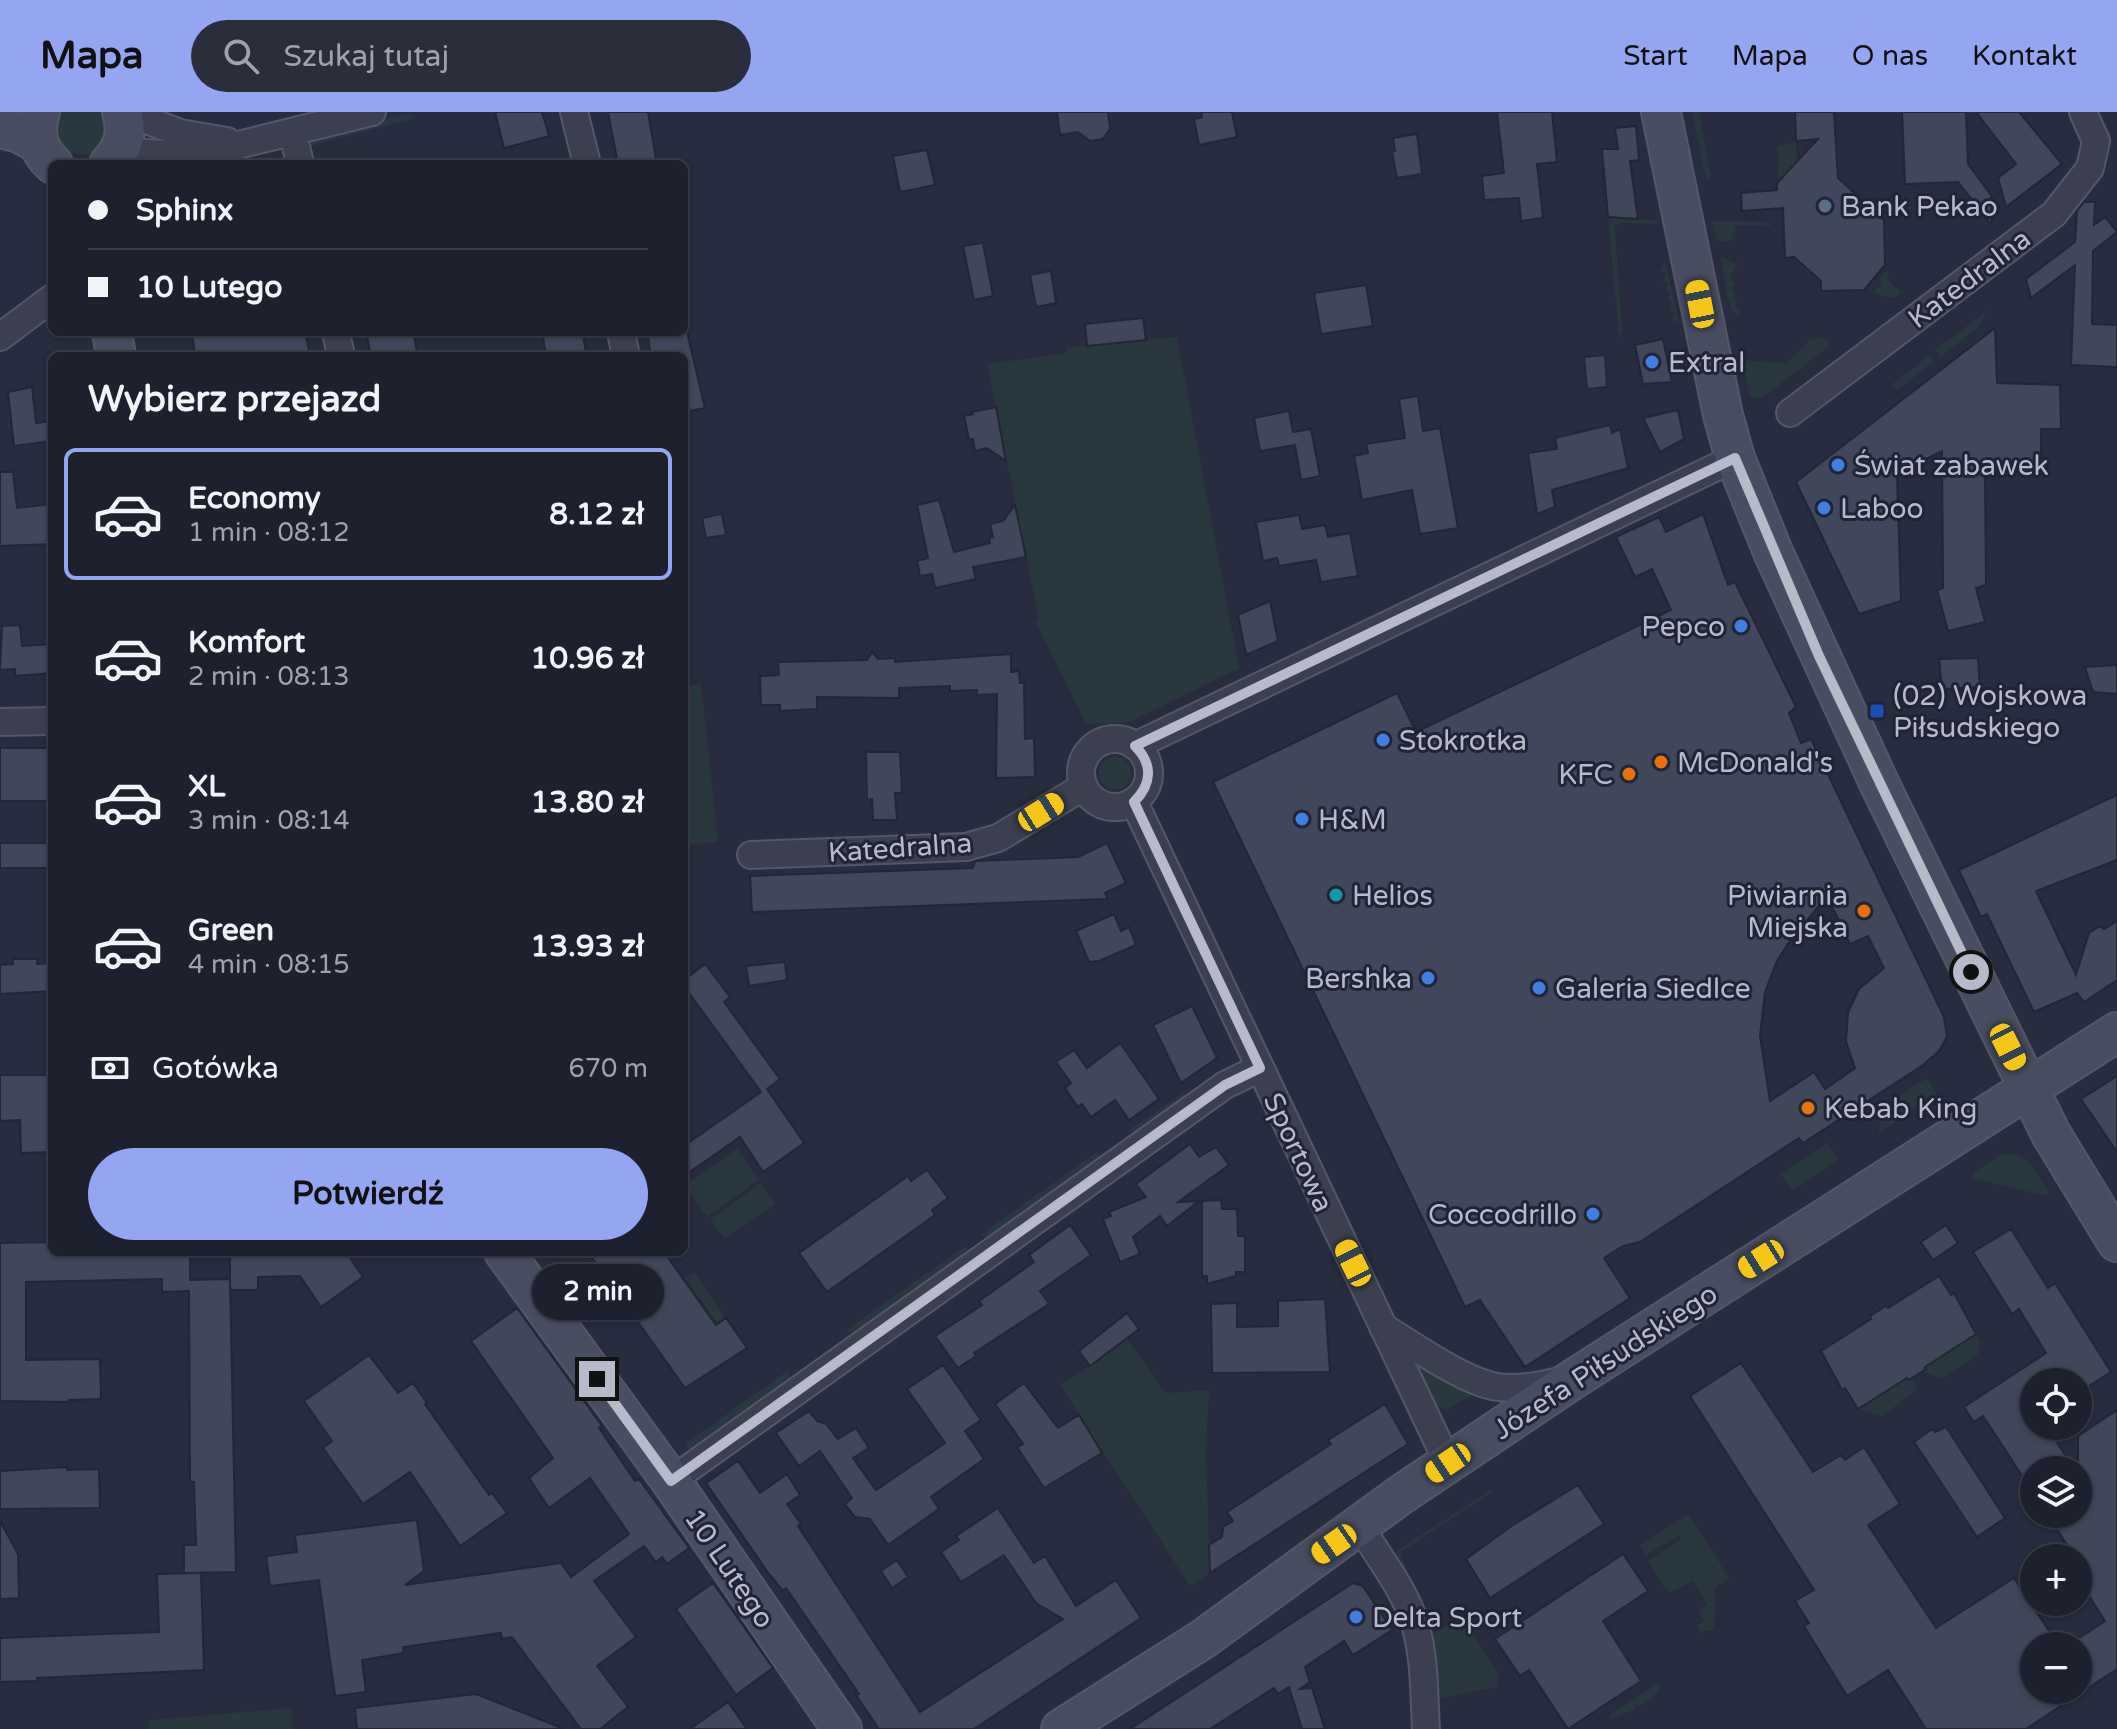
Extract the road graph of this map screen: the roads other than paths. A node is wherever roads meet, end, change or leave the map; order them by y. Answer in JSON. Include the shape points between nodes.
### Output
{"nodes":[{"id":1,"x":124,"y":112,"type":"edge"},
{"id":2,"x":372,"y":112,"type":"edge"},
{"id":3,"x":574,"y":112,"type":"edge"},
{"id":4,"x":1661,"y":112,"type":"edge"},
{"id":5,"x":2083,"y":112,"type":"edge"},
{"id":6,"x":0,"y":128,"type":"edge"},
{"id":7,"x":293,"y":132,"type":"junction"},
{"id":8,"x":44,"y":140,"type":"edge"},
{"id":9,"x":242,"y":144,"type":"junction"},
{"id":10,"x":115,"y":157,"type":"edge"},
{"id":11,"x":299,"y":160,"type":"edge"},
{"id":12,"x":586,"y":160,"type":"edge"},
{"id":13,"x":48,"y":301,"type":"edge"},
{"id":14,"x":0,"y":337,"type":"edge"},
{"id":15,"x":1790,"y":413,"type":"dead end"},
{"id":16,"x":1735,"y":458,"type":"junction"},
{"id":17,"x":48,"y":721,"type":"edge"},
{"id":18,"x":0,"y":722,"type":"edge"},
{"id":19,"x":1135,"y":746,"type":"junction"},
{"id":20,"x":1083,"y":787,"type":"junction"},
{"id":21,"x":1134,"y":802,"type":"junction"},
{"id":22,"x":751,"y":855,"type":"dead end"},
{"id":23,"x":2117,"y":1032,"type":"edge"},
{"id":24,"x":1260,"y":1068,"type":"junction"},
{"id":25,"x":2030,"y":1089,"type":"junction"},
{"id":26,"x":2117,"y":1242,"type":"edge"},
{"id":27,"x":507,"y":1256,"type":"edge"},
{"id":28,"x":1383,"y":1327,"type":"junction"},
{"id":29,"x":1575,"y":1378,"type":"junction"},
{"id":30,"x":1448,"y":1463,"type":"junction"},
{"id":31,"x":671,"y":1481,"type":"junction"},
{"id":32,"x":1360,"y":1526,"type":"junction"},
{"id":33,"x":842,"y":1729,"type":"edge"},
{"id":34,"x":1061,"y":1729,"type":"edge"},
{"id":35,"x":1426,"y":1729,"type":"edge"}],
"edges":[{"from":1,"to":9,"type":"street","via":[[180,133]]},
{"from":1,"to":10,"type":"street","via":[[125,137]]},
{"from":2,"to":7,"type":"street"},
{"from":3,"to":12,"type":"street"},
{"from":4,"to":16,"type":"street"},
{"from":5,"to":15,"type":"street","name":"Katedralna","via":[[2096,141],[2090,168],[2054,214]]},
{"from":6,"to":8,"type":"street"},
{"from":7,"to":9,"type":"street"},
{"from":7,"to":11,"type":"street"},
{"from":9,"to":10,"type":"street","via":[[222,152]]},
{"from":13,"to":14,"type":"street"},
{"from":16,"to":19,"type":"street"},
{"from":16,"to":25,"type":"street","via":[[1819,656]]},
{"from":17,"to":18,"type":"street"},
{"from":19,"to":20,"type":"street","via":[[1118,739],[1094,745],[1081,766]]},
{"from":19,"to":21,"type":"street","via":[[1148,763],[1149,774]]},
{"from":20,"to":21,"type":"street","via":[[1105,807]]},
{"from":20,"to":22,"type":"street","name":"Katedralna","via":[[998,838],[966,847]]},
{"from":21,"to":24,"type":"street","name":"Sportowa"},
{"from":23,"to":25,"type":"street","name":"Józefa Piłsudskiego"},
{"from":24,"to":28,"type":"street","name":"Sportowa"},
{"from":24,"to":31,"type":"street","via":[[1225,1085]]},
{"from":25,"to":26,"type":"street"},
{"from":25,"to":29,"type":"street","name":"Józefa Piłsudskiego"},
{"from":27,"to":31,"type":"street","name":"10 Lutego"},
{"from":28,"to":29,"type":"street","via":[[1466,1376],[1496,1387],[1538,1387]]},
{"from":28,"to":30,"type":"street","name":"Sportowa"},
{"from":29,"to":30,"type":"street","name":"Józefa Piłsudskiego"},
{"from":30,"to":32,"type":"street","name":"Józefa Piłsudskiego"},
{"from":31,"to":33,"type":"street","name":"10 Lutego"},
{"from":32,"to":34,"type":"street","name":"Józefa Piłsudskiego","via":[[1203,1639]]},
{"from":32,"to":35,"type":"street","via":[[1414,1621],[1423,1664]]}]}
